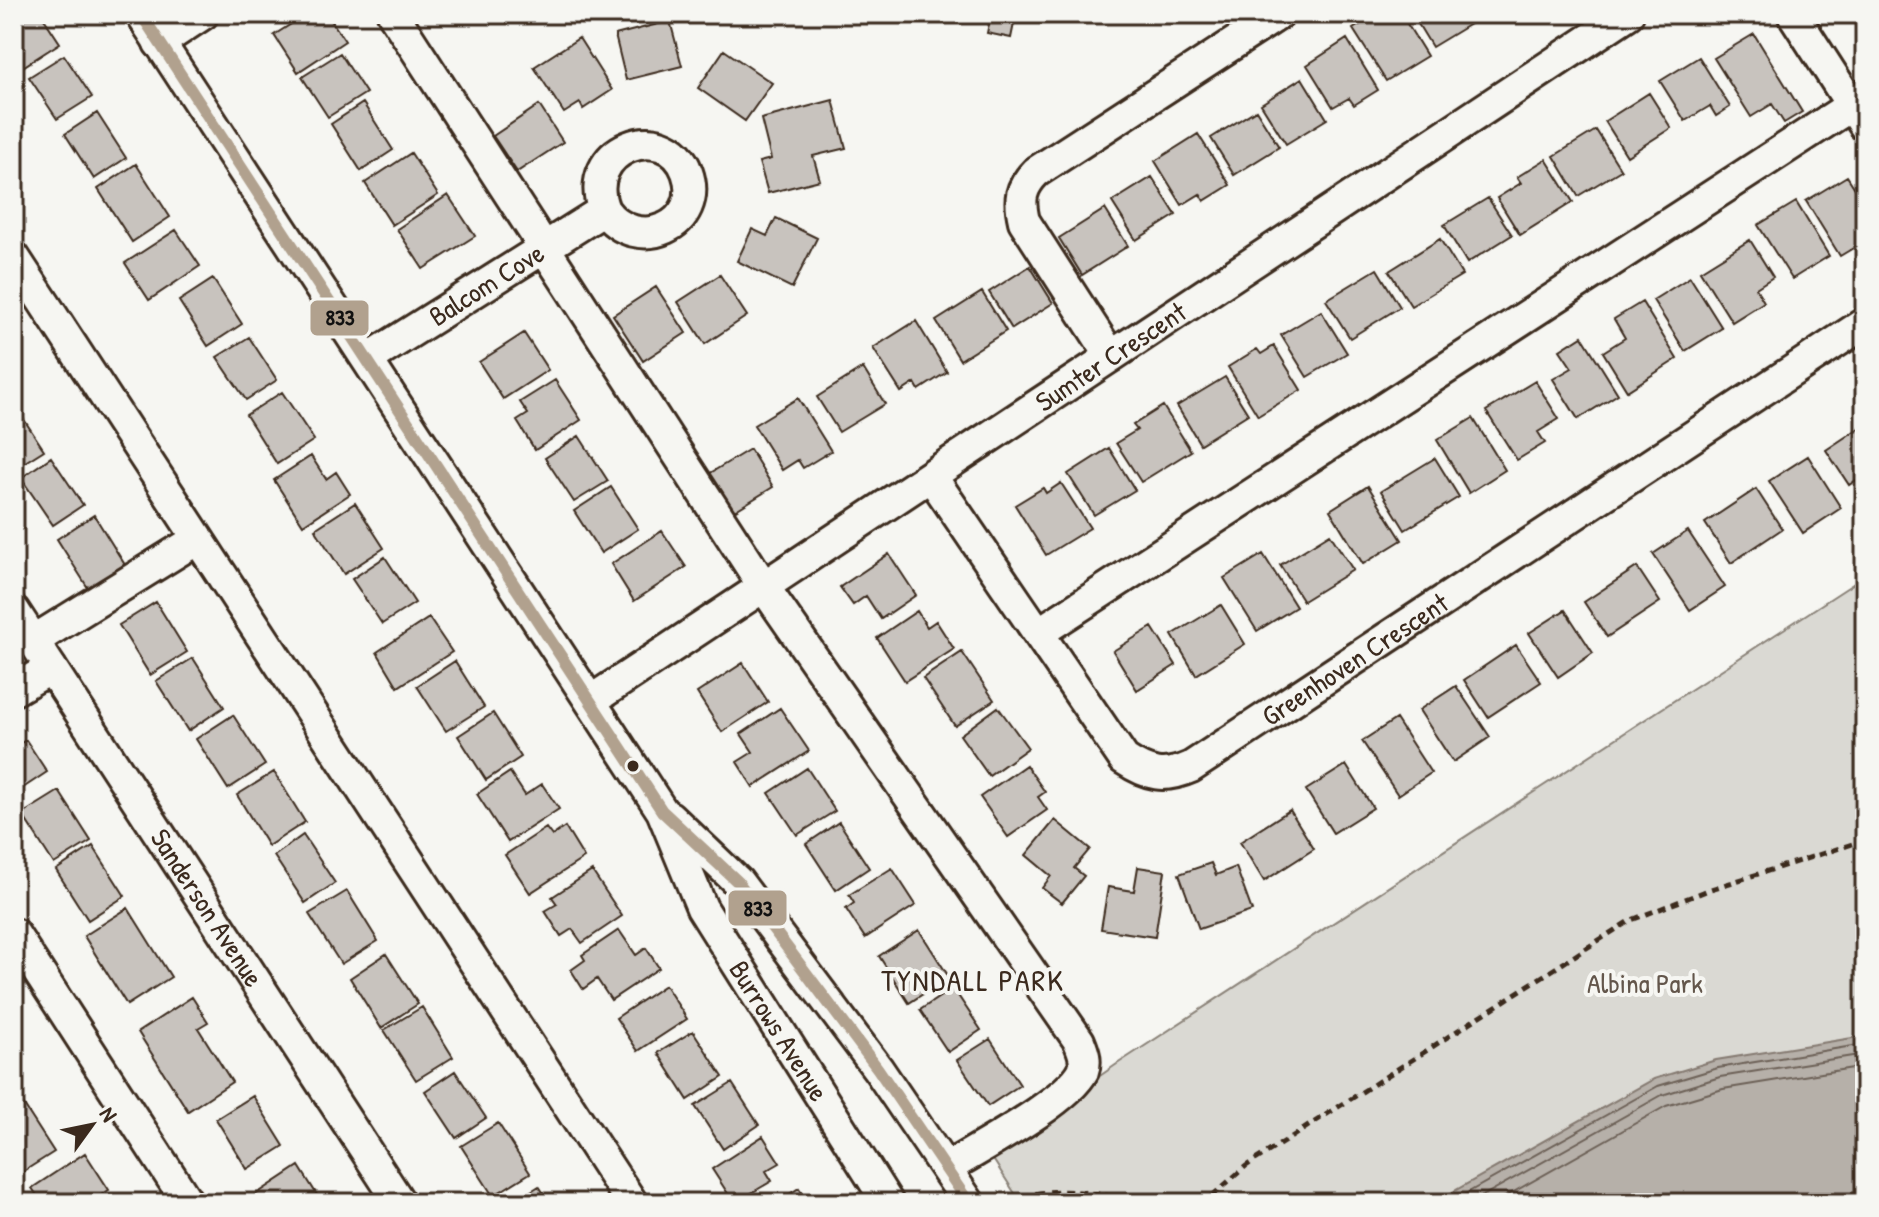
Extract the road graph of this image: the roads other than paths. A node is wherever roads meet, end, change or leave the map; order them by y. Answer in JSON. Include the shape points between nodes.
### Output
{"nodes":[{"id":1,"x":141,"y":14,"type":"edge"},
{"id":2,"x":203,"y":14,"type":"edge"},
{"id":3,"x":393,"y":14,"type":"edge"},
{"id":4,"x":1279,"y":14,"type":"edge"},
{"id":5,"x":1628,"y":14,"type":"edge"},
{"id":6,"x":1793,"y":14,"type":"edge"},
{"id":7,"x":159,"y":43,"type":"junction"},
{"id":8,"x":1858,"y":115,"type":"edge"},
{"id":9,"x":604,"y":210,"type":"dead end"},
{"id":10,"x":545,"y":248,"type":"junction"},
{"id":11,"x":14,"y":257,"type":"edge"},
{"id":12,"x":1865,"y":323,"type":"edge"},
{"id":13,"x":1111,"y":356,"type":"junction"},
{"id":14,"x":368,"y":359,"type":"junction"},
{"id":15,"x":931,"y":476,"type":"junction"},
{"id":16,"x":196,"y":540,"type":"junction"},
{"id":17,"x":764,"y":587,"type":"junction"},
{"id":18,"x":14,"y":611,"type":"edge"},
{"id":19,"x":1040,"y":632,"type":"junction"},
{"id":20,"x":33,"y":641,"type":"junction"},
{"id":21,"x":51,"y":668,"type":"junction"},
{"id":22,"x":14,"y":690,"type":"edge"},
{"id":23,"x":592,"y":700,"type":"junction"},
{"id":24,"x":662,"y":811,"type":"junction"},
{"id":25,"x":14,"y":934,"type":"edge"},
{"id":26,"x":947,"y":1168,"type":"junction"},
{"id":27,"x":188,"y":1203,"type":"edge"},
{"id":28,"x":400,"y":1203,"type":"edge"},
{"id":29,"x":632,"y":1203,"type":"edge"},
{"id":30,"x":888,"y":1203,"type":"edge"},
{"id":31,"x":969,"y":1203,"type":"edge"}],
"edges":[{"from":1,"to":7,"type":"street","name":"Burrows Avenue"},
{"from":2,"to":7,"type":"street"},
{"from":3,"to":10,"type":"street"},
{"from":4,"to":13,"type":"street","via":[[1024,184],[1024,221]]},
{"from":5,"to":13,"type":"street","name":"Sumter Crescent"},
{"from":6,"to":8,"type":"street"},
{"from":7,"to":14,"type":"street","name":"Burrows Avenue"},
{"from":8,"to":19,"type":"street"},
{"from":9,"to":10,"type":"street","name":"Balcom Cove"},
{"from":10,"to":14,"type":"street","name":"Balcom Cove"},
{"from":10,"to":17,"type":"street"},
{"from":11,"to":16,"type":"street"},
{"from":12,"to":19,"type":"street","name":"Greenhoven Crescent","via":[[1173,775],[1142,770],[1124,759]]},
{"from":13,"to":15,"type":"street","name":"Sumter Crescent"},
{"from":14,"to":23,"type":"street","name":"Burrows Avenue"},
{"from":15,"to":17,"type":"street","name":"Sumter Crescent"},
{"from":15,"to":19,"type":"street","name":"Greenhoven Crescent"},
{"from":16,"to":20,"type":"street"},
{"from":16,"to":29,"type":"street"},
{"from":17,"to":23,"type":"street","name":"Sumter Crescent"},
{"from":17,"to":26,"type":"street","via":[[1079,1041],[1085,1060],[1067,1092]]},
{"from":18,"to":20,"type":"street","name":"Sanderson Avenue"},
{"from":20,"to":21,"type":"street","name":"Sanderson Avenue"},
{"from":21,"to":22,"type":"street"},
{"from":21,"to":28,"type":"street","name":"Sanderson Avenue"},
{"from":23,"to":24,"type":"street","name":"Burrows Avenue"},
{"from":24,"to":26,"type":"street","name":"Burrows Avenue","via":[[738,882]]},
{"from":24,"to":30,"type":"street","name":"Burrows Avenue","via":[[702,908]]},
{"from":25,"to":27,"type":"street"},
{"from":26,"to":31,"type":"street","name":"Burrows Avenue"}]}
